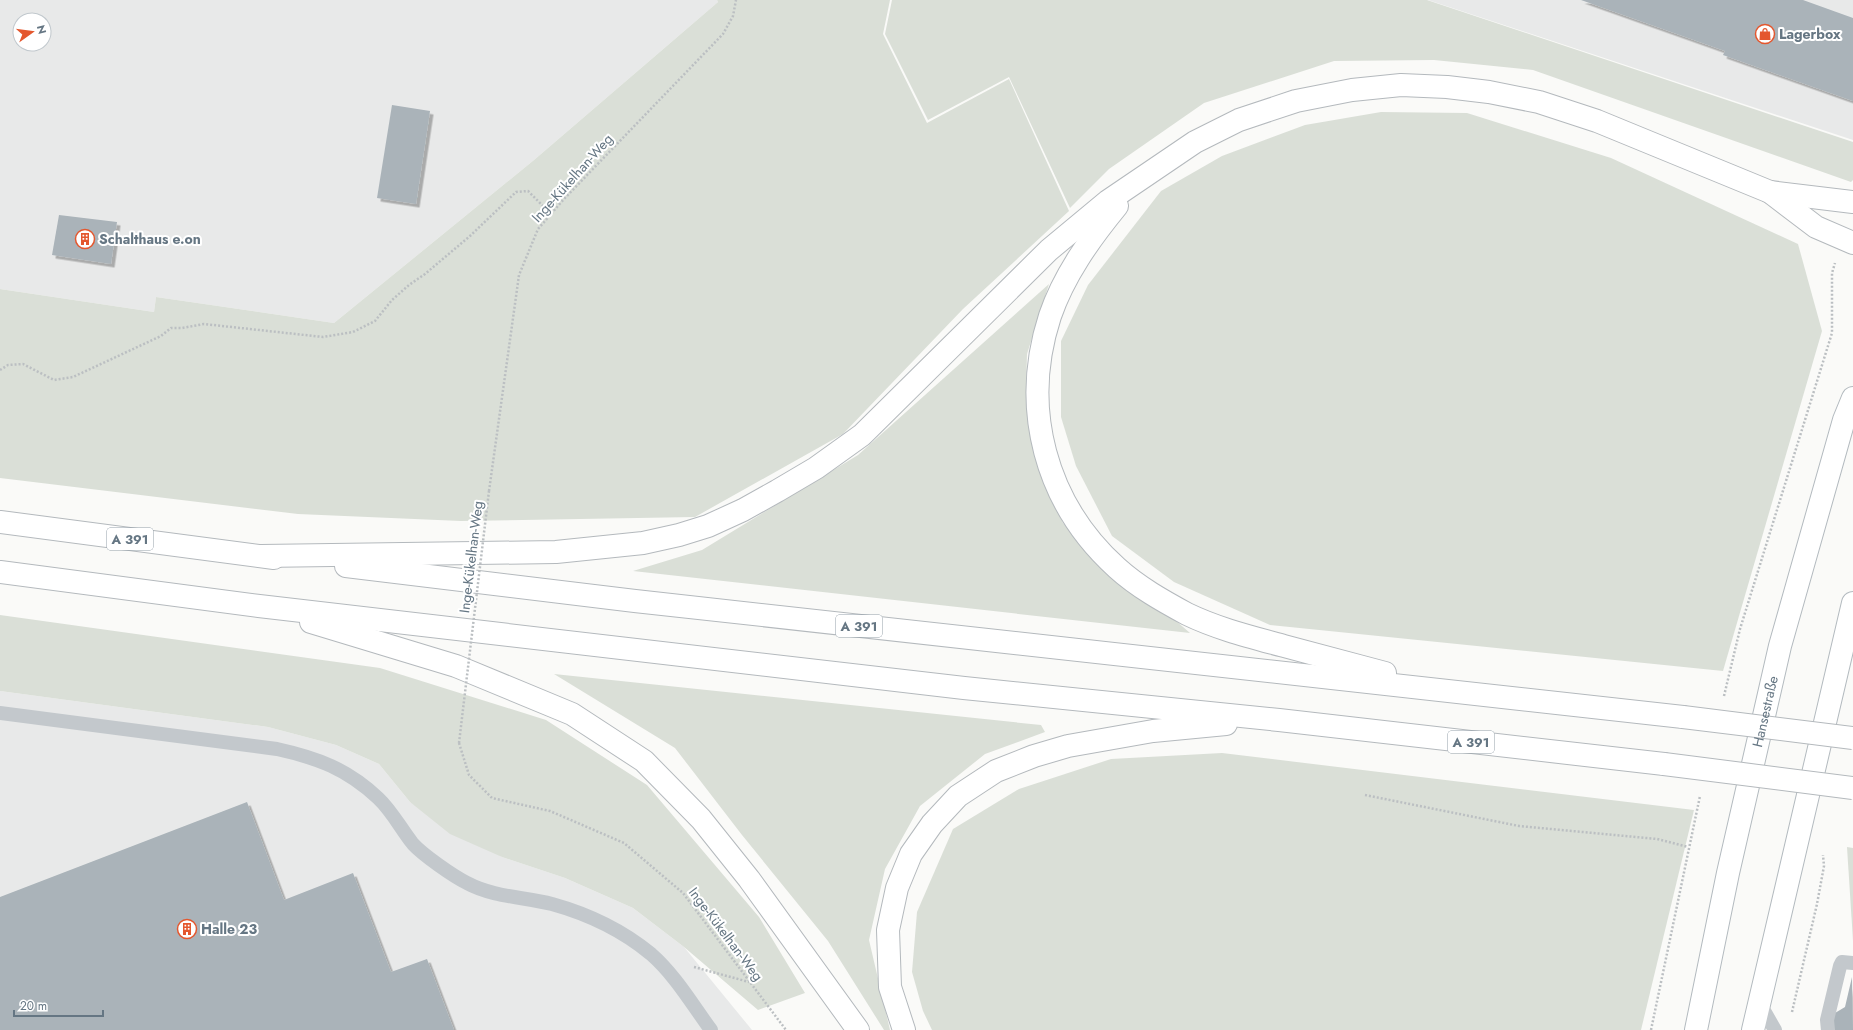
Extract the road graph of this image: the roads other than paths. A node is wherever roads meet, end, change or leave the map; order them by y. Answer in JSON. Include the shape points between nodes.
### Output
{"nodes":[{"id":1,"x":1156,"y":169,"type":"junction"},
{"id":2,"x":1770,"y":192,"type":"junction"},
{"id":3,"x":1853,"y":202,"type":"edge"},
{"id":4,"x":1848,"y":241,"type":"edge"},
{"id":5,"x":1853,"y":398,"type":"edge"},
{"id":6,"x":0,"y":522,"type":"edge"},
{"id":7,"x":261,"y":556,"type":"junction"},
{"id":8,"x":0,"y":572,"type":"edge"},
{"id":9,"x":1853,"y":603,"type":"edge"},
{"id":10,"x":259,"y":606,"type":"junction"},
{"id":11,"x":1458,"y":692,"type":"junction"},
{"id":12,"x":0,"y":713,"type":"edge"},
{"id":13,"x":1279,"y":720,"type":"junction"},
{"id":14,"x":1853,"y":738,"type":"edge"},
{"id":15,"x":1853,"y":788,"type":"edge"},
{"id":16,"x":1853,"y":963,"type":"edge"},
{"id":17,"x":1759,"y":1002,"type":"junction"},
{"id":18,"x":711,"y":1030,"type":"edge"},
{"id":19,"x":858,"y":1030,"type":"edge"},
{"id":20,"x":904,"y":1030,"type":"edge"},
{"id":21,"x":1696,"y":1030,"type":"edge"},
{"id":22,"x":1753,"y":1030,"type":"edge"},
{"id":23,"x":1775,"y":1030,"type":"edge"},
{"id":24,"x":1828,"y":1030,"type":"edge"}],
"edges":[{"from":1,"to":2,"type":"main road","via":[[1195,142],[1240,120],[1296,101],[1352,90],[1401,86],[1447,87],[1538,102],[1597,121]]},
{"from":1,"to":7,"type":"main road","via":[[1108,201],[1050,250],[862,435],[816,468],[743,510],[708,526],[643,543],[556,552]]},
{"from":1,"to":11,"type":"main road","via":[[1122,200],[1090,241],[1066,280],[1051,315],[1041,348],[1037,383],[1038,418],[1054,479],[1072,516],[1093,544],[1118,569],[1152,594],[1189,615],[1234,633]]},
{"from":2,"to":3,"type":"main road"},
{"from":2,"to":4,"type":"main road","via":[[1816,227]]},
{"from":5,"to":21,"type":"main road","name":"Hansestraße","via":[[1844,420],[1780,646],[1728,873]]},
{"from":6,"to":7,"type":"main road","number":"A 391"},
{"from":7,"to":11,"type":"main road","number":"A 391"},
{"from":8,"to":10,"type":"main road","number":"A 391"},
{"from":9,"to":17,"type":"main road"},
{"from":10,"to":13,"type":"main road","number":"A 391","via":[[964,688]]},
{"from":10,"to":19,"type":"main road","via":[[463,669],[572,714],[644,761],[701,819],[744,873]]},
{"from":11,"to":14,"type":"main road","number":"A 391","bridge":true},
{"from":12,"to":18,"type":"lane","via":[[277,749],[326,763],[350,776],[379,799],[414,845],[467,883],[489,892],[578,912],[627,937],[651,955],[672,977]]},
{"from":13,"to":15,"type":"main road","number":"A 391","bridge":true},
{"from":13,"to":20,"type":"main road","via":[[1153,731],[1068,746],[996,771],[958,796],[932,824],[911,854],[897,888],[888,930],[890,987]]},
{"from":16,"to":24,"type":"lane","via":[[1842,962],[1840,966],[1827,1020]]},
{"from":17,"to":22,"type":"main road"},
{"from":17,"to":23,"type":"lane"}]}
